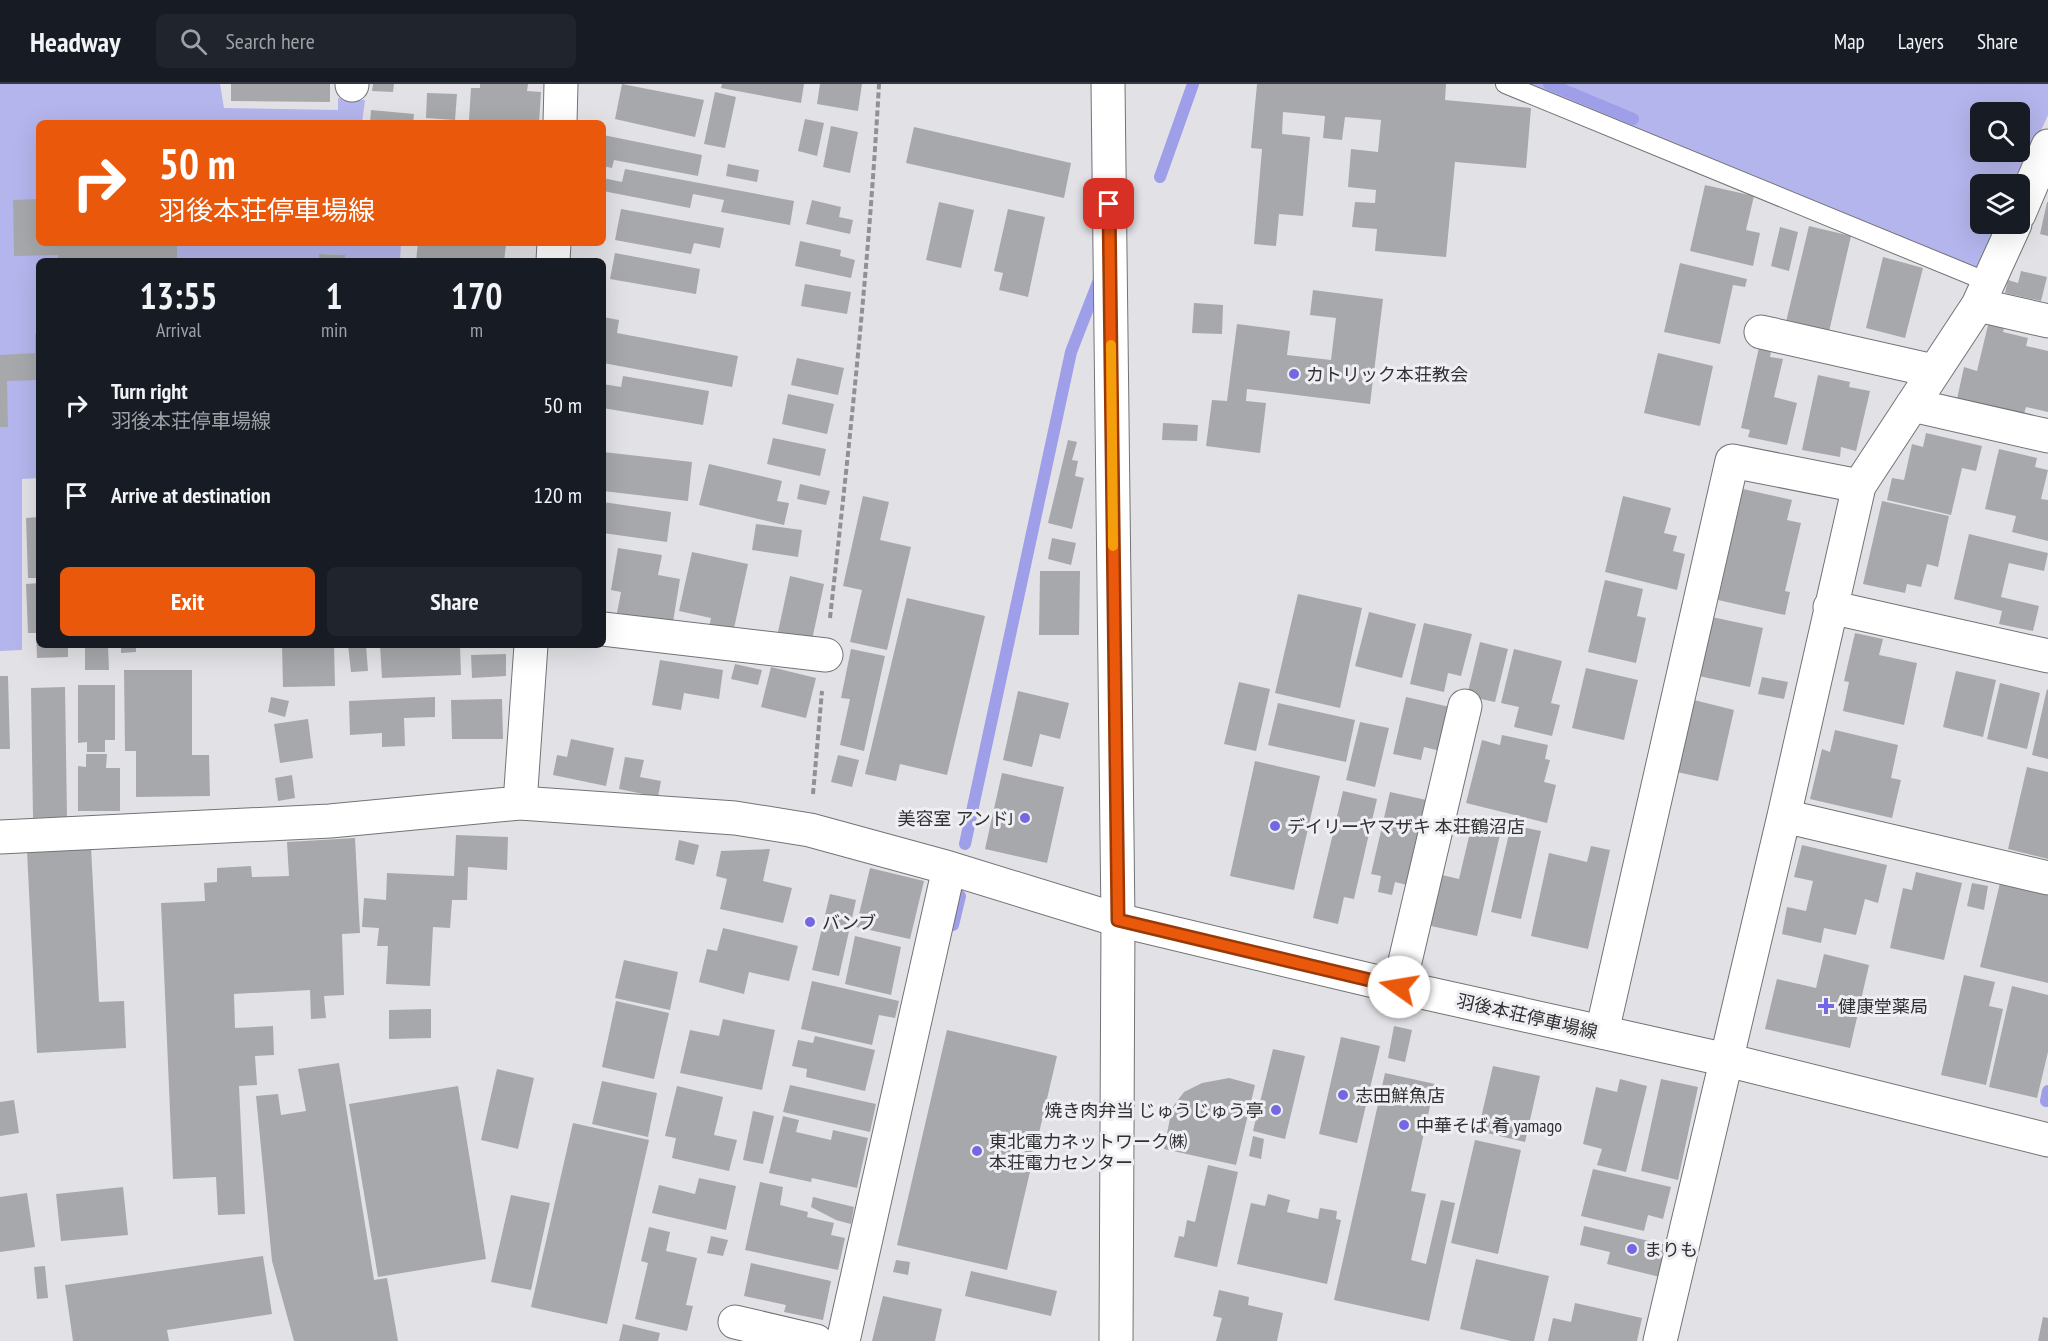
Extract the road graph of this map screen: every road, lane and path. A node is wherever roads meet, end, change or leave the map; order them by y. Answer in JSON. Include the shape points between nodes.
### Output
{"nodes":[{"id":1,"x":561,"y":84,"type":"edge"},
{"id":2,"x":879,"y":84,"type":"edge"},
{"id":3,"x":1108,"y":84,"type":"edge"},
{"id":4,"x":1505,"y":84,"type":"edge"},
{"id":5,"x":560,"y":120,"type":"edge"},
{"id":6,"x":2048,"y":146,"type":"edge"},
{"id":7,"x":2030,"y":188,"type":"edge"},
{"id":8,"x":2011,"y":234,"type":"edge"},
{"id":9,"x":1984,"y":294,"type":"junction"},
{"id":10,"x":2048,"y":321,"type":"edge"},
{"id":11,"x":1761,"y":332,"type":"dead end"},
{"id":12,"x":1934,"y":371,"type":"junction"},
{"id":13,"x":1912,"y":405,"type":"junction"},
{"id":14,"x":2048,"y":436,"type":"edge"},
{"id":15,"x":1858,"y":486,"type":"junction"},
{"id":16,"x":1830,"y":607,"type":"junction"},
{"id":17,"x":606,"y":629,"type":"edge"},
{"id":18,"x":531,"y":648,"type":"edge"},
{"id":19,"x":826,"y":655,"type":"junction"},
{"id":20,"x":2048,"y":656,"type":"edge"},
{"id":21,"x":1465,"y":706,"type":"dead end"},
{"id":22,"x":520,"y":802,"type":"junction"},
{"id":23,"x":1784,"y":816,"type":"junction"},
{"id":24,"x":810,"y":830,"type":"junction"},
{"id":25,"x":0,"y":837,"type":"edge"},
{"id":26,"x":949,"y":868,"type":"junction"},
{"id":27,"x":2048,"y":878,"type":"edge"},
{"id":28,"x":1118,"y":920,"type":"junction"},
{"id":29,"x":1399,"y":987,"type":"junction"},
{"id":30,"x":1602,"y":1032,"type":"junction"},
{"id":31,"x":1727,"y":1060,"type":"junction"},
{"id":32,"x":2048,"y":1140,"type":"edge"},
{"id":33,"x":735,"y":1322,"type":"dead end"},
{"id":34,"x":816,"y":1341,"type":"edge"},
{"id":35,"x":843,"y":1341,"type":"edge"},
{"id":36,"x":1116,"y":1341,"type":"edge"},
{"id":37,"x":1660,"y":1341,"type":"edge"}],
"edges":[{"from":1,"to":5,"type":"street"},
{"from":2,"to":19,"type":"path","via":[[853,409]]},
{"from":3,"to":28,"type":"street"},
{"from":4,"to":9,"type":"lane"},
{"from":6,"to":7,"type":"street"},
{"from":8,"to":9,"type":"street"},
{"from":9,"to":10,"type":"street"},
{"from":9,"to":12,"type":"street"},
{"from":11,"to":12,"type":"street"},
{"from":12,"to":13,"type":"street"},
{"from":13,"to":14,"type":"street"},
{"from":13,"to":15,"type":"street"},
{"from":15,"to":16,"type":"street"},
{"from":15,"to":30,"type":"street","via":[[1732,461]]},
{"from":16,"to":20,"type":"street"},
{"from":16,"to":23,"type":"street"},
{"from":17,"to":19,"type":"street"},
{"from":18,"to":22,"type":"street"},
{"from":19,"to":24,"type":"path"},
{"from":21,"to":29,"type":"street"},
{"from":22,"to":24,"type":"street","name":"羽後本荘停車場線","via":[[735,818]]},
{"from":22,"to":25,"type":"street","name":"羽後本荘停車場線","via":[[330,820]]},
{"from":23,"to":27,"type":"street"},
{"from":23,"to":31,"type":"street"},
{"from":24,"to":26,"type":"street","name":"羽後本荘停車場線"},
{"from":26,"to":28,"type":"street","name":"羽後本荘停車場線"},
{"from":26,"to":35,"type":"street"},
{"from":28,"to":29,"type":"street","name":"羽後本荘停車場線"},
{"from":28,"to":36,"type":"street"},
{"from":29,"to":30,"type":"street","name":"羽後本荘停車場線"},
{"from":30,"to":31,"type":"street","name":"羽後本荘停車場線"},
{"from":31,"to":32,"type":"street","name":"羽後本荘停車場線"},
{"from":31,"to":37,"type":"street"},
{"from":33,"to":34,"type":"street"}]}
